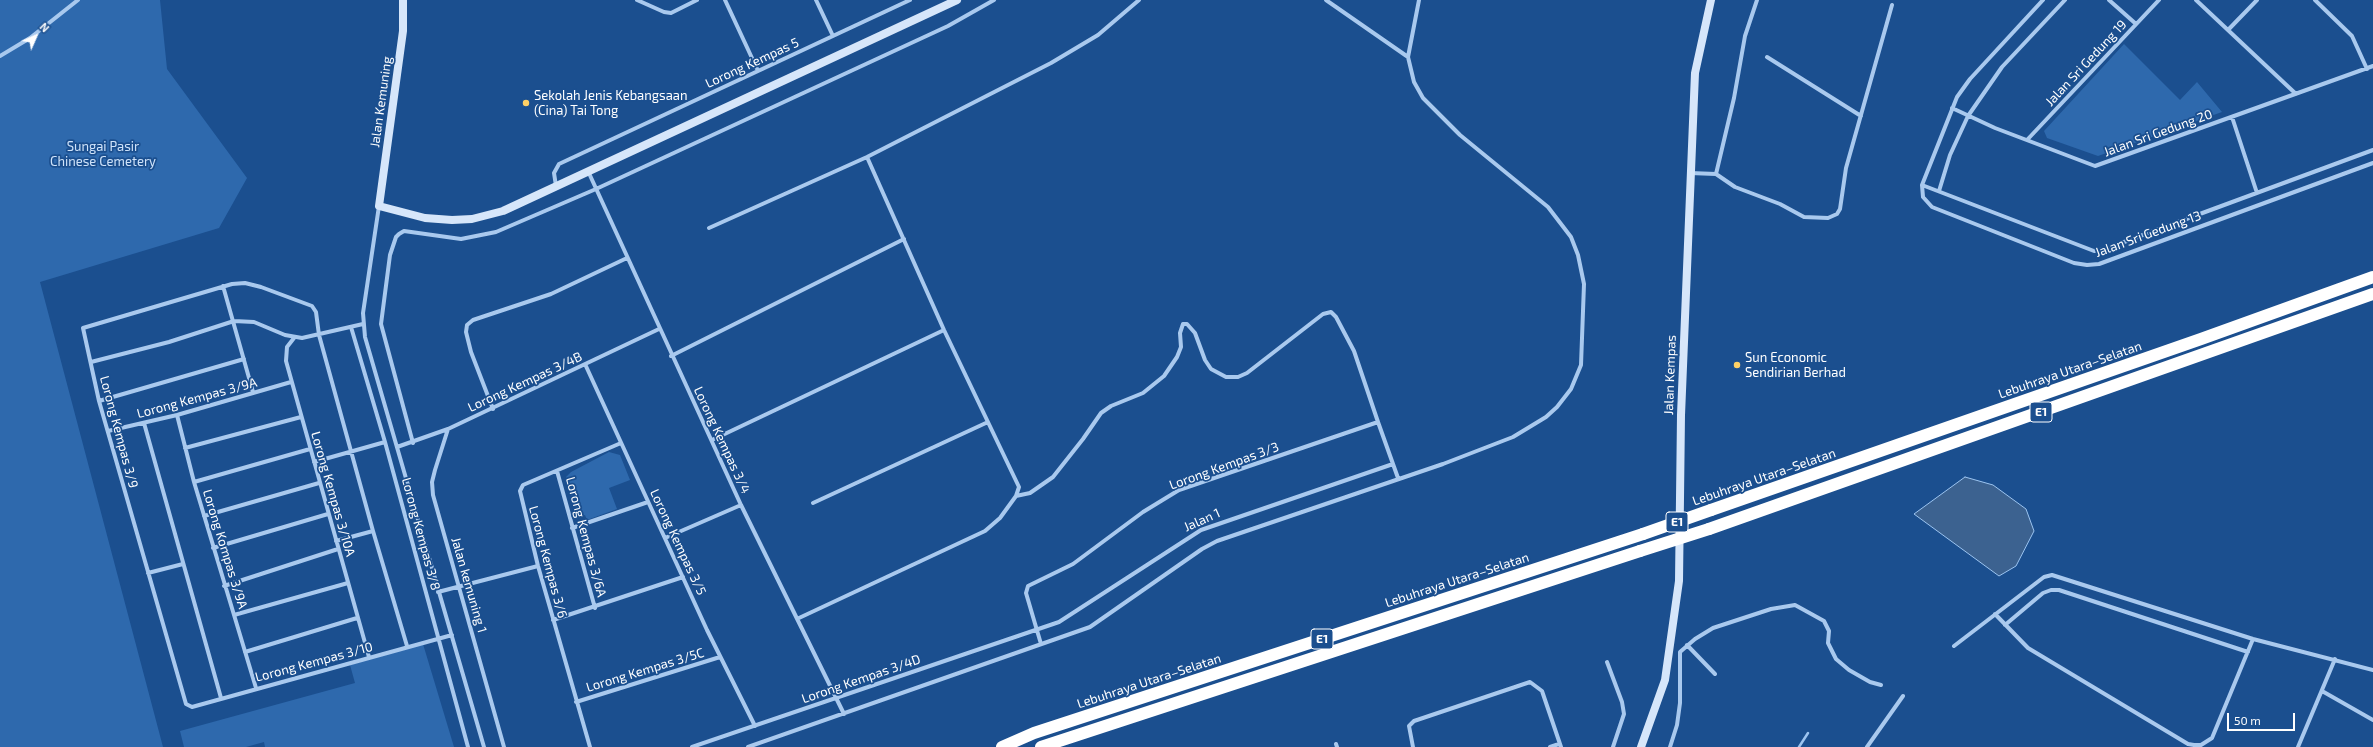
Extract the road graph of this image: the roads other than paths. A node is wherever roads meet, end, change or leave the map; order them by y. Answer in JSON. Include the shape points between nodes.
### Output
{"nodes":[{"id":1,"x":78,"y":0,"type":"edge"},
{"id":2,"x":403,"y":0,"type":"edge"},
{"id":3,"x":637,"y":0,"type":"edge"},
{"id":4,"x":697,"y":0,"type":"edge"},
{"id":5,"x":725,"y":0,"type":"edge"},
{"id":6,"x":816,"y":0,"type":"edge"},
{"id":7,"x":957,"y":0,"type":"edge"},
{"id":8,"x":994,"y":0,"type":"edge"},
{"id":9,"x":1139,"y":0,"type":"edge"},
{"id":10,"x":1326,"y":0,"type":"edge"},
{"id":11,"x":1419,"y":0,"type":"edge"},
{"id":12,"x":1711,"y":0,"type":"edge"},
{"id":13,"x":1757,"y":0,"type":"edge"},
{"id":14,"x":2043,"y":0,"type":"edge"},
{"id":15,"x":2065,"y":0,"type":"edge"},
{"id":16,"x":2109,"y":0,"type":"edge"},
{"id":17,"x":2159,"y":0,"type":"edge"},
{"id":18,"x":2196,"y":0,"type":"edge"},
{"id":19,"x":2256,"y":0,"type":"edge"},
{"id":20,"x":2315,"y":0,"type":"edge"},
{"id":21,"x":907,"y":1,"type":"edge"},
{"id":22,"x":1892,"y":5,"type":"dead end"},
{"id":23,"x":2136,"y":24,"type":"junction"},
{"id":24,"x":2228,"y":30,"type":"junction"},
{"id":25,"x":833,"y":36,"type":"junction"},
{"id":26,"x":0,"y":56,"type":"edge"},
{"id":27,"x":1408,"y":57,"type":"junction"},
{"id":28,"x":1767,"y":57,"type":"dead end"},
{"id":29,"x":2373,"y":66,"type":"edge"},
{"id":30,"x":2367,"y":69,"type":"junction"},
{"id":31,"x":758,"y":71,"type":"junction"},
{"id":32,"x":2296,"y":94,"type":"junction"},
{"id":33,"x":1952,"y":108,"type":"junction"},
{"id":34,"x":1861,"y":116,"type":"junction"},
{"id":35,"x":1968,"y":116,"type":"junction"},
{"id":36,"x":2232,"y":117,"type":"junction"},
{"id":37,"x":2027,"y":140,"type":"junction"},
{"id":38,"x":2373,"y":150,"type":"edge"},
{"id":39,"x":867,"y":157,"type":"junction"},
{"id":40,"x":2373,"y":163,"type":"edge"},
{"id":41,"x":588,"y":171,"type":"junction"},
{"id":42,"x":1690,"y":172,"type":"junction"},
{"id":43,"x":1716,"y":174,"type":"junction"},
{"id":44,"x":1922,"y":185,"type":"junction"},
{"id":45,"x":556,"y":186,"type":"junction"},
{"id":46,"x":596,"y":189,"type":"junction"},
{"id":47,"x":1939,"y":191,"type":"junction"},
{"id":48,"x":2257,"y":192,"type":"junction"},
{"id":49,"x":380,"y":206,"type":"junction"},
{"id":50,"x":709,"y":228,"type":"dead end"},
{"id":51,"x":904,"y":239,"type":"junction"},
{"id":52,"x":627,"y":258,"type":"junction"},
{"id":53,"x":2373,"y":277,"type":"edge"},
{"id":54,"x":223,"y":286,"type":"junction"},
{"id":55,"x":2373,"y":294,"type":"edge"},
{"id":56,"x":234,"y":321,"type":"junction"},
{"id":57,"x":363,"y":324,"type":"junction"},
{"id":58,"x":351,"y":327,"type":"junction"},
{"id":59,"x":660,"y":329,"type":"junction"},
{"id":60,"x":944,"y":330,"type":"junction"},
{"id":61,"x":319,"y":335,"type":"junction"},
{"id":62,"x":294,"y":338,"type":"junction"},
{"id":63,"x":671,"y":356,"type":"junction"},
{"id":64,"x":244,"y":359,"type":"junction"},
{"id":65,"x":91,"y":362,"type":"junction"},
{"id":66,"x":585,"y":364,"type":"junction"},
{"id":67,"x":292,"y":382,"type":"junction"},
{"id":68,"x":253,"y":392,"type":"junction"},
{"id":69,"x":99,"y":401,"type":"junction"},
{"id":70,"x":493,"y":409,"type":"junction"},
{"id":71,"x":176,"y":415,"type":"junction"},
{"id":72,"x":302,"y":417,"type":"junction"},
{"id":73,"x":988,"y":422,"type":"junction"},
{"id":74,"x":1378,"y":422,"type":"junction"},
{"id":75,"x":144,"y":423,"type":"junction"},
{"id":76,"x":448,"y":429,"type":"junction"},
{"id":77,"x":108,"y":431,"type":"junction"},
{"id":78,"x":712,"y":440,"type":"junction"},
{"id":79,"x":385,"y":442,"type":"junction"},
{"id":80,"x":413,"y":443,"type":"junction"},
{"id":81,"x":621,"y":443,"type":"junction"},
{"id":82,"x":397,"y":447,"type":"junction"},
{"id":83,"x":185,"y":448,"type":"junction"},
{"id":84,"x":310,"y":449,"type":"junction"},
{"id":85,"x":351,"y":451,"type":"junction"},
{"id":86,"x":314,"y":462,"type":"junction"},
{"id":87,"x":1393,"y":464,"type":"junction"},
{"id":88,"x":557,"y":471,"type":"junction"},
{"id":89,"x":1398,"y":478,"type":"junction"},
{"id":90,"x":194,"y":482,"type":"junction"},
{"id":91,"x":319,"y":483,"type":"junction"},
{"id":92,"x":1016,"y":496,"type":"junction"},
{"id":93,"x":648,"y":502,"type":"junction"},
{"id":94,"x":813,"y":503,"type":"dead end"},
{"id":95,"x":741,"y":505,"type":"junction"},
{"id":96,"x":328,"y":514,"type":"junction"},
{"id":97,"x":204,"y":516,"type":"junction"},
{"id":98,"x":572,"y":528,"type":"junction"},
{"id":99,"x":373,"y":530,"type":"junction"},
{"id":100,"x":665,"y":538,"type":"junction"},
{"id":101,"x":336,"y":541,"type":"junction"},
{"id":102,"x":213,"y":548,"type":"junction"},
{"id":103,"x":338,"y":549,"type":"junction"},
{"id":104,"x":183,"y":564,"type":"junction"},
{"id":105,"x":538,"y":566,"type":"junction"},
{"id":106,"x":148,"y":573,"type":"junction"},
{"id":107,"x":683,"y":577,"type":"junction"},
{"id":108,"x":348,"y":583,"type":"junction"},
{"id":109,"x":224,"y":586,"type":"junction"},
{"id":110,"x":460,"y":586,"type":"junction"},
{"id":111,"x":438,"y":592,"type":"junction"},
{"id":112,"x":595,"y":608,"type":"junction"},
{"id":113,"x":1995,"y":614,"type":"junction"},
{"id":114,"x":234,"y":615,"type":"junction"},
{"id":115,"x":357,"y":618,"type":"junction"},
{"id":116,"x":799,"y":618,"type":"junction"},
{"id":117,"x":553,"y":620,"type":"junction"},
{"id":118,"x":2005,"y":625,"type":"junction"},
{"id":119,"x":1037,"y":629,"type":"junction"},
{"id":120,"x":452,"y":635,"type":"junction"},
{"id":121,"x":439,"y":638,"type":"junction"},
{"id":122,"x":2254,"y":639,"type":"junction"},
{"id":123,"x":1041,"y":644,"type":"junction"},
{"id":124,"x":1688,"y":645,"type":"junction"},
{"id":125,"x":407,"y":646,"type":"junction"},
{"id":126,"x":1954,"y":646,"type":"dead end"},
{"id":127,"x":1670,"y":651,"type":"junction"},
{"id":128,"x":245,"y":652,"type":"junction"},
{"id":129,"x":1680,"y":652,"type":"junction"},
{"id":130,"x":2248,"y":652,"type":"junction"},
{"id":131,"x":720,"y":656,"type":"junction"},
{"id":132,"x":369,"y":657,"type":"junction"},
{"id":133,"x":2335,"y":659,"type":"junction"},
{"id":134,"x":1607,"y":662,"type":"dead end"},
{"id":135,"x":2373,"y":670,"type":"edge"},
{"id":136,"x":1715,"y":674,"type":"dead end"},
{"id":137,"x":1881,"y":685,"type":"dead end"},
{"id":138,"x":256,"y":688,"type":"junction"},
{"id":139,"x":2322,"y":691,"type":"junction"},
{"id":140,"x":1903,"y":696,"type":"dead end"},
{"id":141,"x":837,"y":697,"type":"junction"},
{"id":142,"x":221,"y":698,"type":"junction"},
{"id":143,"x":184,"y":702,"type":"joint"},
{"id":144,"x":576,"y":702,"type":"junction"},
{"id":145,"x":844,"y":714,"type":"junction"},
{"id":146,"x":2373,"y":720,"type":"edge"},
{"id":147,"x":755,"y":726,"type":"junction"},
{"id":148,"x":1560,"y":745,"type":"edge"},
{"id":149,"x":468,"y":747,"type":"edge"},
{"id":150,"x":484,"y":747,"type":"edge"},
{"id":151,"x":504,"y":747,"type":"edge"},
{"id":152,"x":590,"y":747,"type":"edge"},
{"id":153,"x":692,"y":747,"type":"edge"},
{"id":154,"x":748,"y":747,"type":"edge"},
{"id":155,"x":1002,"y":747,"type":"edge"},
{"id":156,"x":1041,"y":747,"type":"edge"},
{"id":157,"x":1413,"y":747,"type":"edge"},
{"id":158,"x":1550,"y":747,"type":"edge"},
{"id":159,"x":1613,"y":747,"type":"edge"},
{"id":160,"x":1641,"y":747,"type":"edge"},
{"id":161,"x":1670,"y":747,"type":"edge"},
{"id":162,"x":1867,"y":747,"type":"edge"},
{"id":163,"x":2298,"y":747,"type":"edge"}],
"edges":[{"from":1,"to":26,"type":"street","via":[[30,38]]},
{"from":2,"to":49,"type":"street","name":"Jalan Kemuning","via":[[403,31]]},
{"from":3,"to":4,"type":"street","via":[[671,13]]},
{"from":5,"to":31,"type":"street"},
{"from":6,"to":25,"type":"street"},
{"from":7,"to":41,"type":"street"},
{"from":8,"to":46,"type":"street","via":[[948,26]]},
{"from":9,"to":39,"type":"street","via":[[1098,35],[1052,64]]},
{"from":10,"to":27,"type":"street"},
{"from":11,"to":27,"type":"street"},
{"from":12,"to":42,"type":"street","name":"Jalan Kempas","via":[[1695,73]]},
{"from":13,"to":43,"type":"street","via":[[1745,36]]},
{"from":14,"to":33,"type":"street","via":[[1964,87]]},
{"from":15,"to":35,"type":"street","via":[[2002,67]]},
{"from":16,"to":23,"type":"street"},
{"from":17,"to":23,"type":"street","name":"Jalan Sri Gedung 19"},
{"from":18,"to":24,"type":"street"},
{"from":19,"to":24,"type":"street"},
{"from":20,"to":30,"type":"street","via":[[2352,36]]},
{"from":21,"to":25,"type":"street","name":"Lorong Kempas 5"},
{"from":22,"to":34,"type":"street"},
{"from":23,"to":37,"type":"street","name":"Jalan Sri Gedung 19"},
{"from":24,"to":32,"type":"street"},
{"from":25,"to":31,"type":"street","name":"Lorong Kempas 5"},
{"from":27,"to":89,"type":"street","via":[[1414,82],[1423,98],[1435,111],[1560,220],[1571,237],[1578,255],[1584,284],[1581,365],[1571,389],[1557,407],[1546,417],[1513,437]]},
{"from":28,"to":34,"type":"street"},
{"from":29,"to":30,"type":"street","name":"Jalan Sri Gedung 20"},
{"from":30,"to":32,"type":"street","name":"Jalan Sri Gedung 20"},
{"from":31,"to":45,"type":"street","name":"Lorong Kempas 5","via":[[559,164],[554,172]]},
{"from":32,"to":36,"type":"street","name":"Jalan Sri Gedung 20"},
{"from":33,"to":35,"type":"street","name":"Jalan Sri Gedung 20"},
{"from":33,"to":44,"type":"street"},
{"from":34,"to":43,"type":"street","via":[[1846,168],[1840,209],[1834,216],[1804,217],[1780,204],[1735,187]]},
{"from":35,"to":37,"type":"street","name":"Jalan Sri Gedung 20"},
{"from":35,"to":47,"type":"street","via":[[1950,155]]},
{"from":36,"to":37,"type":"street","name":"Jalan Sri Gedung 20","via":[[2095,166]]},
{"from":36,"to":48,"type":"street"},
{"from":38,"to":48,"type":"street","name":"Jalan Sri Gedung 13"},
{"from":39,"to":50,"type":"street"},
{"from":39,"to":51,"type":"street"},
{"from":40,"to":44,"type":"street","name":"Jalan Sri Gedung 13","via":[[2099,264],[2087,266],[1932,207],[1922,197]]},
{"from":41,"to":45,"type":"street"},
{"from":41,"to":46,"type":"street","name":"Lorong Kempas 3/4"},
{"from":42,"to":43,"type":"street"},
{"from":42,"to":127,"type":"street","name":"Jalan Kempas","via":[[1681,415],[1679,581]]},
{"from":44,"to":47,"type":"street","name":"Jalan Sri Gedung 13"},
{"from":45,"to":49,"type":"street","via":[[503,212],[472,219],[425,218]]},
{"from":46,"to":52,"type":"street","name":"Lorong Kempas 3/4"},
{"from":46,"to":80,"type":"street","via":[[483,235],[461,239],[404,232],[396,237],[390,256],[381,324]]},
{"from":47,"to":48,"type":"street","name":"Jalan Sri Gedung 13","via":[[2094,251]]},
{"from":49,"to":57,"type":"street"},
{"from":51,"to":60,"type":"street"},
{"from":51,"to":63,"type":"street"},
{"from":52,"to":59,"type":"street","name":"Lorong Kempas 3/4"},
{"from":52,"to":70,"type":"street","via":[[551,294],[473,320],[467,325],[466,332],[471,352]]},
{"from":53,"to":155,"type":"highway","name":"Lebuhraya Utara–Selatan","number":"E1","bridge":true,"via":[[2186,345],[1643,534],[1034,733]]},
{"from":54,"to":56,"type":"street"},
{"from":54,"to":61,"type":"street","via":[[245,283],[306,302],[316,312]]},
{"from":54,"to":65,"type":"street","via":[[87,325],[83,331]]},
{"from":55,"to":156,"type":"highway","number":"E1","bridge":true,"via":[[1709,529]]},
{"from":56,"to":62,"type":"street","name":"Lorong Kempas 3/9","via":[[254,322]]},
{"from":56,"to":64,"type":"street"},
{"from":56,"to":65,"type":"street","name":"Lorong Kempas 3/9","via":[[162,344]]},
{"from":57,"to":58,"type":"street"},
{"from":57,"to":82,"type":"street"},
{"from":58,"to":61,"type":"street"},
{"from":58,"to":79,"type":"street","name":"Lorong Kempas 3/8"},
{"from":59,"to":63,"type":"street","name":"Lorong Kempas 3/4"},
{"from":59,"to":66,"type":"street","name":"Lorong Kempas 3/4B"},
{"from":60,"to":73,"type":"street"},
{"from":60,"to":78,"type":"street"},
{"from":61,"to":62,"type":"street"},
{"from":61,"to":85,"type":"street"},
{"from":62,"to":67,"type":"street","name":"Lorong Kempas 3/10A","via":[[286,352]]},
{"from":63,"to":78,"type":"street","name":"Lorong Kempas 3/4"},
{"from":64,"to":68,"type":"street"},
{"from":64,"to":69,"type":"street"},
{"from":65,"to":69,"type":"street","name":"Lorong Kempas 3/9"},
{"from":66,"to":70,"type":"street","name":"Lorong Kempas 3/4B"},
{"from":66,"to":81,"type":"street","name":"Lorong Kempas 3/5"},
{"from":67,"to":68,"type":"street","name":"Lorong Kempas 3/9A"},
{"from":67,"to":72,"type":"street","name":"Lorong Kempas 3/10A"},
{"from":68,"to":71,"type":"street","name":"Lorong Kempas 3/9A"},
{"from":69,"to":77,"type":"street","name":"Lorong Kempas 3/9"},
{"from":70,"to":76,"type":"street","name":"Lorong Kempas 3/4B"},
{"from":71,"to":75,"type":"street","name":"Lorong Kempas 3/9A"},
{"from":71,"to":83,"type":"street","name":"Lorong Kompas 3/9A"},
{"from":72,"to":83,"type":"street"},
{"from":72,"to":84,"type":"street","name":"Lorong Kempas 3/10A"},
{"from":73,"to":92,"type":"street","via":[[1017,481],[1019,488]]},
{"from":73,"to":94,"type":"street"},
{"from":74,"to":87,"type":"street"},
{"from":74,"to":92,"type":"street","via":[[1354,351],[1331,312],[1323,314],[1247,373],[1238,377],[1226,377],[1211,369],[1204,360],[1194,333],[1187,324],[1184,324],[1180,332],[1177,358],[1164,376],[1143,394],[1111,406],[1101,413],[1053,477],[1030,493]]},
{"from":74,"to":119,"type":"street","name":"Lorong Kempas 3/3","via":[[1179,490],[1143,512],[1073,564],[1028,586],[1026,593]]},
{"from":75,"to":77,"type":"street","name":"Lorong Kempas 3/9A"},
{"from":75,"to":104,"type":"street"},
{"from":76,"to":80,"type":"street","name":"Lorong Kempas 3/4B"},
{"from":76,"to":110,"type":"street","name":"Jalan kemuning 1","via":[[432,482],[433,495]]},
{"from":77,"to":106,"type":"street","name":"Lorong Kempas 3/9"},
{"from":78,"to":95,"type":"street","name":"Lorong Kempas 3/4"},
{"from":79,"to":85,"type":"street"},
{"from":79,"to":121,"type":"street","name":"Lorong Kempas 3/8"},
{"from":80,"to":82,"type":"street","name":"Lorong Kempas 3/4B"},
{"from":81,"to":88,"type":"street","name":"Lorong Kempas 3/6"},
{"from":81,"to":93,"type":"street","name":"Lorong Kempas 3/5"},
{"from":82,"to":111,"type":"street"},
{"from":83,"to":90,"type":"street","name":"Lorong Kompas 3/9A"},
{"from":84,"to":86,"type":"street","name":"Lorong Kempas 3/10A"},
{"from":84,"to":90,"type":"street"},
{"from":85,"to":86,"type":"street"},
{"from":85,"to":99,"type":"street"},
{"from":86,"to":91,"type":"street","name":"Lorong Kempas 3/10A"},
{"from":87,"to":89,"type":"street"},
{"from":87,"to":119,"type":"street","name":"Jalan 1","via":[[1201,530],[1071,616]]},
{"from":88,"to":98,"type":"street","name":"Lorong Kempas 3/6A"},
{"from":88,"to":105,"type":"street","name":"Lorong Kempas 3/6","via":[[523,485],[520,491]]},
{"from":89,"to":123,"type":"street","via":[[1218,541],[1202,549],[1090,626]]},
{"from":90,"to":97,"type":"street","name":"Lorong Kompas 3/9A"},
{"from":91,"to":96,"type":"street","name":"Lorong Kempas 3/10A"},
{"from":91,"to":97,"type":"street"},
{"from":92,"to":116,"type":"street","via":[[1000,518],[985,531]]},
{"from":93,"to":98,"type":"street"},
{"from":93,"to":100,"type":"street","name":"Lorong Kempas 3/5"},
{"from":95,"to":100,"type":"street"},
{"from":95,"to":116,"type":"street","name":"Lorong Kempas 3/4"},
{"from":96,"to":101,"type":"street","name":"Lorong Kempas 3/10A"},
{"from":96,"to":102,"type":"street"},
{"from":97,"to":102,"type":"street","name":"Lorong Kompas 3/9A"},
{"from":98,"to":112,"type":"street","name":"Lorong Kempas 3/6A"},
{"from":99,"to":101,"type":"street"},
{"from":99,"to":125,"type":"street"},
{"from":100,"to":107,"type":"street","name":"Lorong Kempas 3/5"},
{"from":101,"to":103,"type":"street","name":"Lorong Kempas 3/10A"},
{"from":102,"to":109,"type":"street","name":"Lorong Kompas 3/9A"},
{"from":103,"to":108,"type":"street","name":"Lorong Kempas 3/10A"},
{"from":103,"to":109,"type":"street"},
{"from":104,"to":106,"type":"street"},
{"from":104,"to":142,"type":"street"},
{"from":105,"to":110,"type":"street"},
{"from":105,"to":117,"type":"street","name":"Lorong Kempas 3/6"},
{"from":106,"to":143,"type":"street","name":"Lorong Kempas 3/9"},
{"from":107,"to":112,"type":"street"},
{"from":107,"to":131,"type":"street","name":"Lorong Kempas 3/5"},
{"from":108,"to":114,"type":"street"},
{"from":108,"to":115,"type":"street","name":"Lorong Kempas 3/10A"},
{"from":109,"to":114,"type":"street","name":"Lorong Kompas 3/9A"},
{"from":110,"to":111,"type":"street"},
{"from":110,"to":151,"type":"street","name":"Jalan kemuning 1"},
{"from":111,"to":120,"type":"street"},
{"from":112,"to":117,"type":"street"},
{"from":113,"to":118,"type":"street"},
{"from":113,"to":122,"type":"street","via":[[2044,578],[2056,575]]},
{"from":113,"to":126,"type":"street"},
{"from":114,"to":128,"type":"street","name":"Lorong Kompas 3/9A"},
{"from":115,"to":128,"type":"street"},
{"from":115,"to":132,"type":"street","name":"Lorong Kempas 3/10A"},
{"from":116,"to":141,"type":"street","name":"Lorong Kempas 3/4"},
{"from":117,"to":144,"type":"street","name":"Lorong Kempas 3/6"},
{"from":118,"to":130,"type":"street","via":[[2042,593],[2059,590]]},
{"from":118,"to":130,"type":"street","via":[[2028,648],[2194,746],[2201,746],[2212,738]]},
{"from":119,"to":123,"type":"street","name":"Lorong Kempas 3/3"},
{"from":119,"to":141,"type":"street","name":"Lorong Kempas 3/4D"},
{"from":120,"to":121,"type":"street","name":"Lorong Kempas 3/10"},
{"from":120,"to":150,"type":"street"},
{"from":121,"to":125,"type":"street","name":"Lorong Kempas 3/10"},
{"from":121,"to":149,"type":"street","name":"Lorong Kempas 3/8"},
{"from":122,"to":130,"type":"street"},
{"from":122,"to":133,"type":"street"},
{"from":123,"to":145,"type":"street"},
{"from":124,"to":129,"type":"street"},
{"from":124,"to":136,"type":"street"},
{"from":124,"to":137,"type":"street","via":[[1713,628],[1771,609],[1795,605],[1827,624],[1830,648],[1842,664],[1870,682]]},
{"from":125,"to":132,"type":"street","name":"Lorong Kempas 3/10"},
{"from":127,"to":129,"type":"street"},
{"from":127,"to":160,"type":"street","name":"Jalan Kempas","via":[[1659,700]]},
{"from":128,"to":138,"type":"street","name":"Lorong Kompas 3/9A"},
{"from":129,"to":161,"type":"street","via":[[1680,703]]},
{"from":131,"to":144,"type":"street","name":"Lorong Kempas 3/5C"},
{"from":131,"to":147,"type":"street","name":"Lorong Kempas 3/5"},
{"from":132,"to":138,"type":"street","name":"Lorong Kempas 3/10"},
{"from":133,"to":135,"type":"street"},
{"from":133,"to":139,"type":"street"},
{"from":134,"to":159,"type":"street","via":[[1624,714]]},
{"from":138,"to":142,"type":"street","name":"Lorong Kempas 3/10"},
{"from":139,"to":146,"type":"street"},
{"from":139,"to":163,"type":"street"},
{"from":140,"to":162,"type":"street"},
{"from":141,"to":145,"type":"street","name":"Lorong Kempas 3/4"},
{"from":141,"to":147,"type":"street","name":"Lorong Kempas 3/4D"},
{"from":142,"to":143,"type":"street","name":"Lorong Kempas 3/10","via":[[192,707]]},
{"from":144,"to":152,"type":"street","name":"Lorong Kempas 3/6"},
{"from":145,"to":154,"type":"street"},
{"from":147,"to":153,"type":"street","name":"Lorong Kempas 3/4D"},
{"from":148,"to":157,"type":"street","via":[[1542,691],[1530,682],[1414,721],[1409,726]]},
{"from":148,"to":158,"type":"street"}]}
